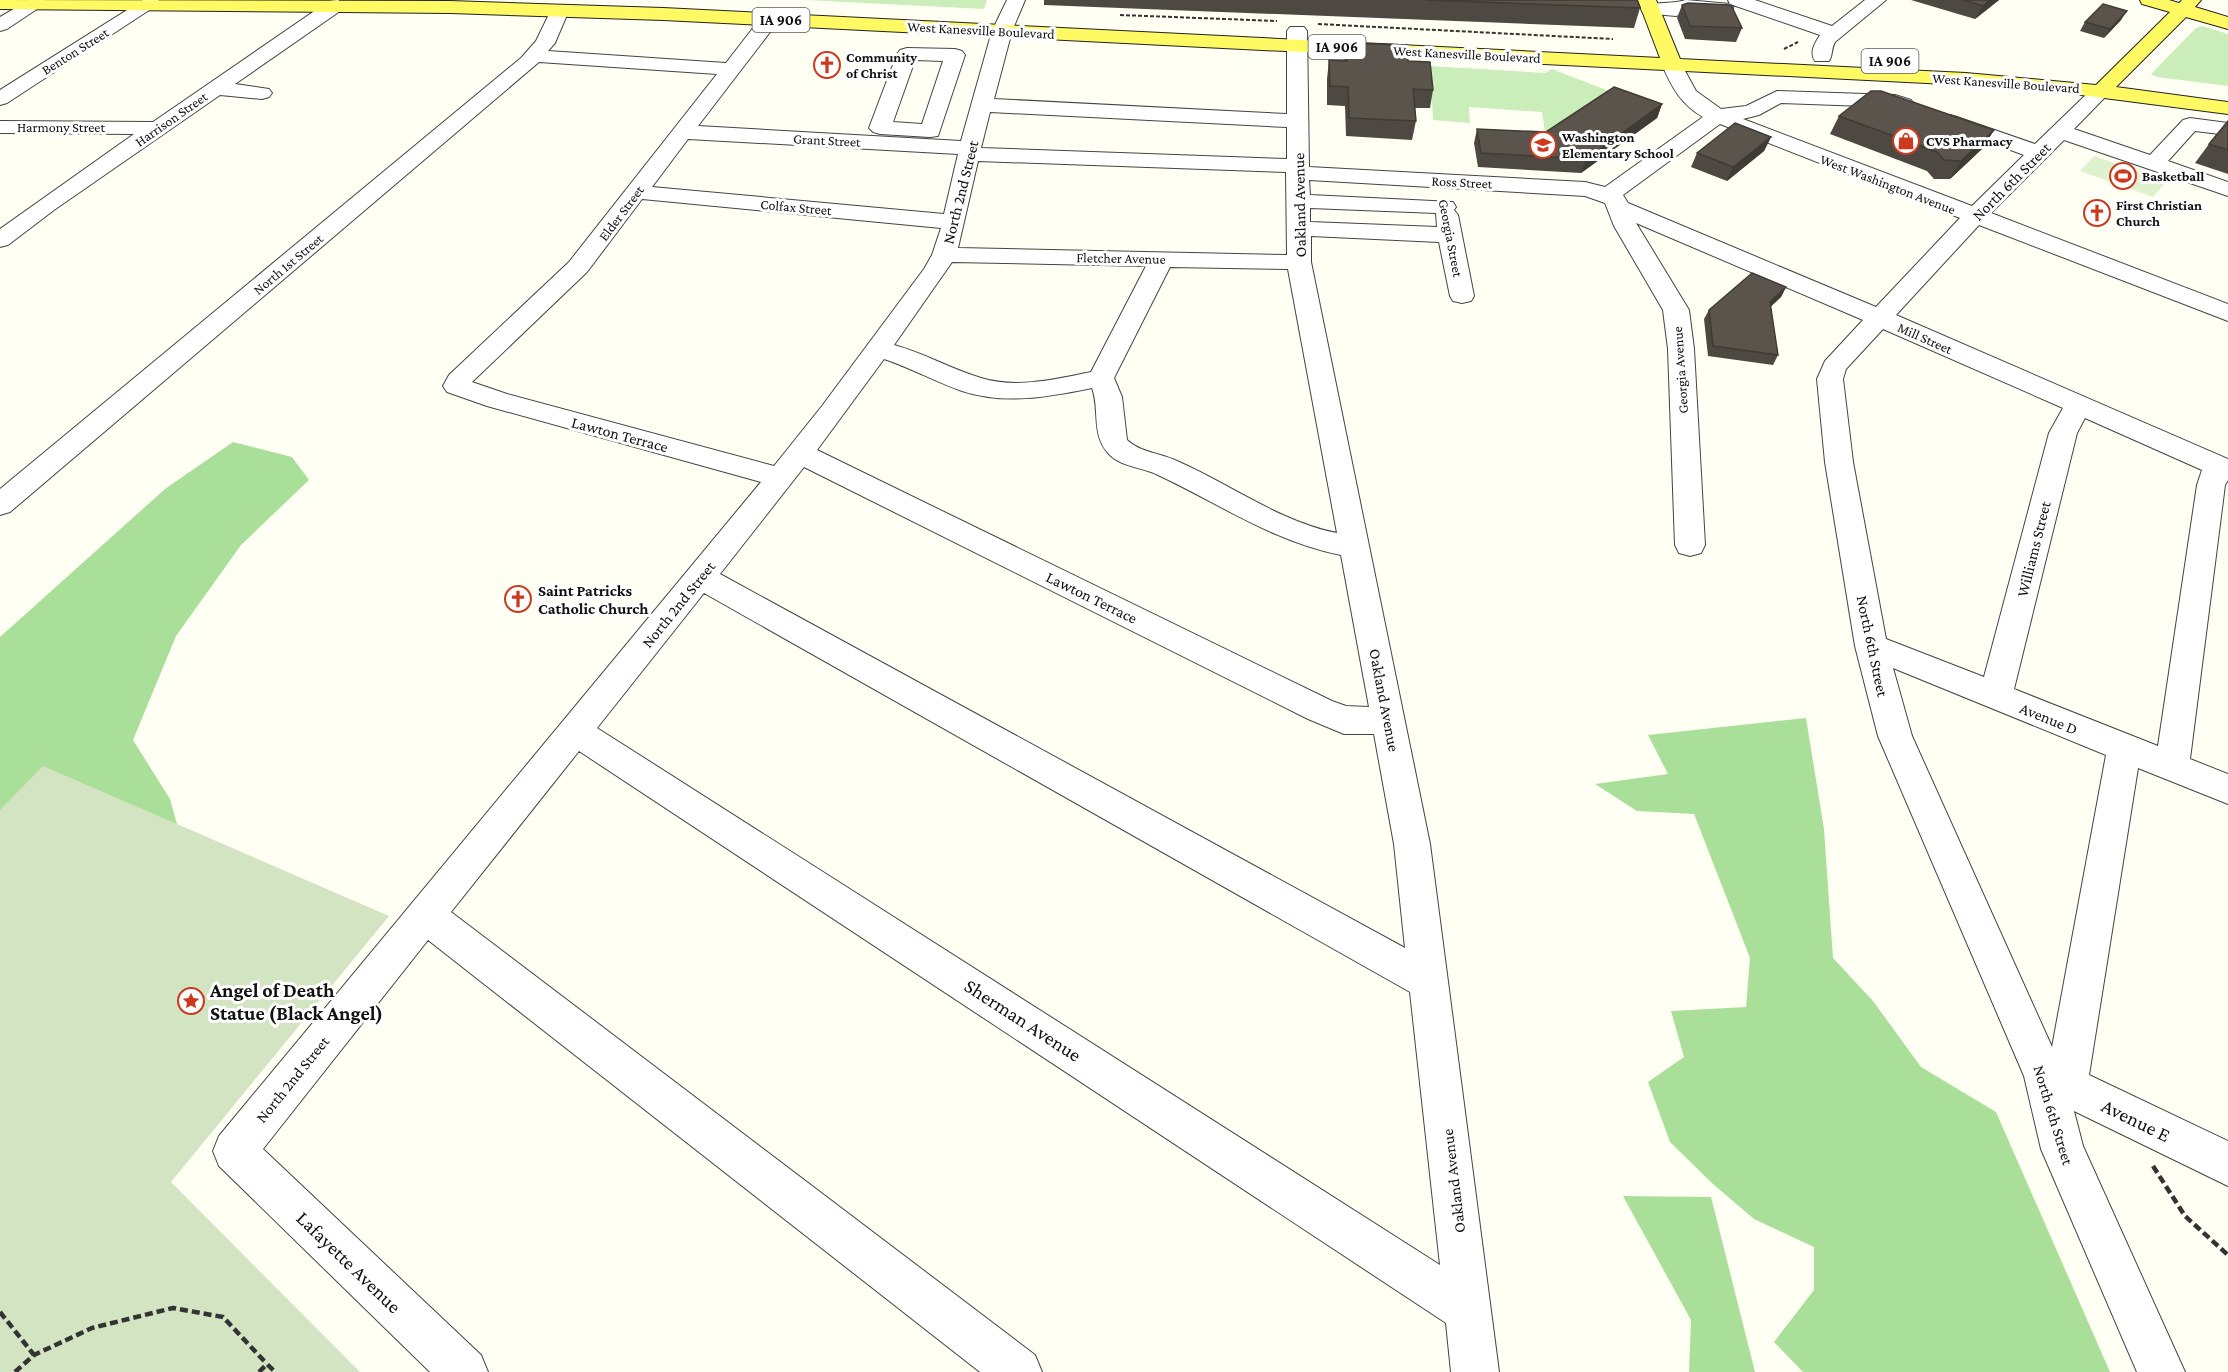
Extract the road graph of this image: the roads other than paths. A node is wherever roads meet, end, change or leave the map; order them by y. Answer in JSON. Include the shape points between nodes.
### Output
{"nodes":[{"id":1,"x":627,"y":0,"type":"edge"},
{"id":2,"x":1877,"y":0,"type":"edge"},
{"id":3,"x":2149,"y":0,"type":"edge"},
{"id":4,"x":1743,"y":2,"type":"edge"},
{"id":5,"x":0,"y":3,"type":"edge"},
{"id":6,"x":38,"y":3,"type":"junction"},
{"id":7,"x":151,"y":3,"type":"junction"},
{"id":8,"x":339,"y":3,"type":"edge"},
{"id":9,"x":1648,"y":4,"type":"edge"},
{"id":10,"x":2187,"y":5,"type":"edge"},
{"id":11,"x":560,"y":10,"type":"junction"},
{"id":12,"x":1009,"y":16,"type":"edge"},
{"id":13,"x":770,"y":19,"type":"junction"},
{"id":14,"x":2228,"y":23,"type":"edge"},
{"id":15,"x":0,"y":25,"type":"edge"},
{"id":16,"x":1834,"y":33,"type":"junction"},
{"id":17,"x":1297,"y":38,"type":"junction"},
{"id":18,"x":534,"y":56,"type":"junction"},
{"id":19,"x":1669,"y":57,"type":"junction"},
{"id":20,"x":1821,"y":57,"type":"junction"},
{"id":21,"x":731,"y":69,"type":"junction"},
{"id":22,"x":2107,"y":85,"type":"junction"},
{"id":23,"x":215,"y":88,"type":"junction"},
{"id":24,"x":262,"y":93,"type":"dead end"},
{"id":25,"x":919,"y":94,"type":"dead end"},
{"id":26,"x":2228,"y":94,"type":"edge"},
{"id":27,"x":0,"y":99,"type":"edge"},
{"id":28,"x":983,"y":101,"type":"junction"},
{"id":29,"x":2228,"y":108,"type":"edge"},
{"id":30,"x":1718,"y":116,"type":"junction"},
{"id":31,"x":1298,"y":121,"type":"junction"},
{"id":32,"x":0,"y":127,"type":"edge"},
{"id":33,"x":157,"y":128,"type":"junction"},
{"id":34,"x":2228,"y":129,"type":"edge"},
{"id":35,"x":684,"y":132,"type":"junction"},
{"id":36,"x":2061,"y":132,"type":"junction"},
{"id":37,"x":969,"y":151,"type":"junction"},
{"id":38,"x":2040,"y":153,"type":"junction"},
{"id":39,"x":2154,"y":164,"type":"junction"},
{"id":40,"x":1439,"y":181,"type":"junction"},
{"id":41,"x":2228,"y":189,"type":"edge"},
{"id":42,"x":637,"y":192,"type":"junction"},
{"id":43,"x":1298,"y":192,"type":"junction"},
{"id":44,"x":1614,"y":202,"type":"junction"},
{"id":45,"x":1445,"y":207,"type":"junction"},
{"id":46,"x":1975,"y":217,"type":"junction"},
{"id":47,"x":954,"y":222,"type":"junction"},
{"id":48,"x":1450,"y":235,"type":"junction"},
{"id":49,"x":0,"y":240,"type":"edge"},
{"id":50,"x":944,"y":255,"type":"junction"},
{"id":51,"x":1159,"y":259,"type":"junction"},
{"id":52,"x":1299,"y":262,"type":"junction"},
{"id":53,"x":1462,"y":296,"type":"dead end"},
{"id":54,"x":2228,"y":313,"type":"edge"},
{"id":55,"x":1880,"y":318,"type":"junction"},
{"id":56,"x":878,"y":349,"type":"junction"},
{"id":57,"x":1101,"y":378,"type":"junction"},
{"id":58,"x":461,"y":389,"type":"joint"},
{"id":59,"x":2079,"y":405,"type":"junction"},
{"id":60,"x":800,"y":453,"type":"junction"},
{"id":61,"x":2223,"y":468,"type":"edge"},
{"id":62,"x":780,"y":478,"type":"junction"},
{"id":63,"x":0,"y":505,"type":"edge"},
{"id":64,"x":1690,"y":545,"type":"dead end"},
{"id":65,"x":1355,"y":547,"type":"junction"},
{"id":66,"x":700,"y":577,"type":"junction"},
{"id":67,"x":1871,"y":646,"type":"junction"},
{"id":68,"x":1996,"y":696,"type":"junction"},
{"id":69,"x":1389,"y":721,"type":"junction"},
{"id":70,"x":575,"y":731,"type":"junction"},
{"id":71,"x":2124,"y":748,"type":"junction"},
{"id":72,"x":2172,"y":767,"type":"junction"},
{"id":73,"x":2228,"y":789,"type":"edge"},
{"id":74,"x":425,"y":915,"type":"junction"},
{"id":75,"x":1428,"y":981,"type":"junction"},
{"id":76,"x":2055,"y":1081,"type":"junction"},
{"id":77,"x":234,"y":1151,"type":"joint"},
{"id":78,"x":2228,"y":1164,"type":"edge"},
{"id":79,"x":1469,"y":1311,"type":"junction"},
{"id":80,"x":464,"y":1372,"type":"edge"},
{"id":81,"x":1018,"y":1372,"type":"edge"},
{"id":82,"x":1475,"y":1372,"type":"edge"},
{"id":83,"x":2161,"y":1372,"type":"edge"}],
"edges":[{"from":1,"to":12,"type":"main road","name":"West Kanesville Boulevard","number":"IA 906"},
{"from":2,"to":16,"type":"street"},
{"from":3,"to":10,"type":"main road"},
{"from":4,"to":9,"type":"street","via":[[1736,8],[1686,6],[1676,10]]},
{"from":4,"to":16,"type":"street"},
{"from":5,"to":6,"type":"main road","number":"IA 906"},
{"from":6,"to":7,"type":"main road","number":"IA 906"},
{"from":6,"to":15,"type":"street"},
{"from":7,"to":8,"type":"main road","number":"IA 906"},
{"from":7,"to":27,"type":"street","name":"Benton Street"},
{"from":8,"to":11,"type":"main road","number":"IA 906"},
{"from":8,"to":23,"type":"street","name":"Harrison Street"},
{"from":9,"to":19,"type":"main road"},
{"from":10,"to":14,"type":"main road"},
{"from":10,"to":22,"type":"main road","name":"North 6th Street"},
{"from":11,"to":13,"type":"main road","name":"West Kanesville Boulevard","number":"IA 906"},
{"from":11,"to":18,"type":"street","name":"North 1st Street","via":[[545,43]]},
{"from":12,"to":13,"type":"main road","name":"West Kanesville Boulevard","number":"IA 906"},
{"from":12,"to":17,"type":"main road","name":"West Kanesville Boulevard","number":"IA 906"},
{"from":12,"to":28,"type":"street","name":"North 2nd Street"},
{"from":13,"to":21,"type":"street","name":"Elder Street"},
{"from":16,"to":20,"type":"street","via":[[1822,48]]},
{"from":17,"to":19,"type":"main road","name":"West Kanesville Boulevard","number":"IA 906"},
{"from":17,"to":31,"type":"street","name":"Oakland Avenue"},
{"from":18,"to":21,"type":"street"},
{"from":18,"to":63,"type":"street","name":"North 1st Street"},
{"from":19,"to":20,"type":"main road","name":"West Kanesville Boulevard","number":"IA 906"},
{"from":19,"to":22,"type":"main road","name":"West Kanesville Boulevard","number":"IA 906","via":[[1966,79]]},
{"from":19,"to":30,"type":"street","name":"West Washington Avenue","via":[[1688,98]]},
{"from":20,"to":22,"type":"main road","name":"West Kanesville Boulevard","number":"IA 906","via":[[1988,66]]},
{"from":21,"to":35,"type":"street","name":"Elder Street"},
{"from":22,"to":26,"type":"main road","name":"West Kanesville Boulevard","number":"IA 906"},
{"from":22,"to":29,"type":"main road","name":"West Kanesville Boulevard","number":"IA 906"},
{"from":22,"to":36,"type":"street","name":"North 6th Street"},
{"from":23,"to":24,"type":"street"},
{"from":23,"to":33,"type":"street","name":"Harrison Street"},
{"from":25,"to":28,"type":"street"},
{"from":28,"to":31,"type":"street"},
{"from":28,"to":37,"type":"street","name":"North 2nd Street"},
{"from":30,"to":38,"type":"street","via":[[1752,111],[1777,97],[1895,101]]},
{"from":30,"to":44,"type":"street"},
{"from":30,"to":46,"type":"street","name":"West Washington Avenue"},
{"from":31,"to":43,"type":"street","name":"Oakland Avenue"},
{"from":32,"to":33,"type":"street","name":"Harmony Street"},
{"from":33,"to":49,"type":"street","name":"Harrison Street"},
{"from":34,"to":39,"type":"street","via":[[2190,124]]},
{"from":35,"to":37,"type":"street","name":"Grant Street"},
{"from":35,"to":42,"type":"street","name":"Elder Street"},
{"from":36,"to":38,"type":"street","name":"North 6th Street"},
{"from":36,"to":39,"type":"street"},
{"from":37,"to":43,"type":"street","name":"Grant Street"},
{"from":37,"to":47,"type":"street","name":"North 2nd Street"},
{"from":38,"to":46,"type":"street","name":"North 6th Street"},
{"from":39,"to":41,"type":"street"},
{"from":40,"to":43,"type":"street","name":"Ross Street"},
{"from":40,"to":44,"type":"street","name":"Ross Street","via":[[1585,189]]},
{"from":40,"to":45,"type":"street","name":"Georgia Street"},
{"from":42,"to":47,"type":"street","name":"Colfax Street"},
{"from":42,"to":58,"type":"street","name":"Elder Street","via":[[578,267],[458,381],[456,386]]},
{"from":43,"to":45,"type":"street"},
{"from":43,"to":48,"type":"street"},
{"from":43,"to":52,"type":"street","name":"Oakland Avenue"},
{"from":44,"to":55,"type":"street","name":"Mill Street"},
{"from":44,"to":64,"type":"street","name":"Georgia Avenue","via":[[1676,310]]},
{"from":45,"to":48,"type":"street","name":"Georgia Street"},
{"from":46,"to":54,"type":"street","name":"West Washington Avenue"},
{"from":46,"to":55,"type":"street","name":"North 6th Street"},
{"from":47,"to":50,"type":"street","name":"North 2nd Street"},
{"from":48,"to":53,"type":"street","name":"Georgia Street"},
{"from":50,"to":51,"type":"street","name":"Fletcher Avenue"},
{"from":50,"to":56,"type":"street","name":"North 2nd Street"},
{"from":51,"to":52,"type":"street","name":"Fletcher Avenue"},
{"from":51,"to":57,"type":"street","via":[[1158,268]]},
{"from":52,"to":65,"type":"street","name":"Oakland Avenue"},
{"from":55,"to":59,"type":"street","name":"Mill Street"},
{"from":55,"to":67,"type":"street","name":"North 6th Street","via":[[1834,368],[1830,379],[1839,462]]},
{"from":56,"to":57,"type":"street","via":[[989,389],[1034,389]]},
{"from":56,"to":60,"type":"street","name":"North 2nd Street"},
{"from":57,"to":65,"type":"street","via":[[1112,434],[1124,452],[1162,465],[1306,535]]},
{"from":58,"to":62,"type":"street","name":"Lawton Terrace"},
{"from":59,"to":61,"type":"street","name":"Mill Street"},
{"from":59,"to":68,"type":"street","name":"Williams Street","via":[[2063,432]]},
{"from":60,"to":62,"type":"street","name":"North 2nd Street"},
{"from":60,"to":69,"type":"street","name":"Lawton Terrace","via":[[1320,710],[1344,720]]},
{"from":61,"to":72,"type":"street","via":[[2211,484]]},
{"from":62,"to":66,"type":"street","name":"North 2nd Street"},
{"from":65,"to":69,"type":"street","name":"Oakland Avenue"},
{"from":66,"to":70,"type":"street","name":"North 2nd Street"},
{"from":66,"to":75,"type":"street"},
{"from":67,"to":68,"type":"street","name":"Avenue D"},
{"from":67,"to":76,"type":"street","name":"North 6th Street","via":[[1895,736]]},
{"from":68,"to":71,"type":"street","name":"Avenue D"},
{"from":69,"to":75,"type":"street","name":"Oakland Avenue","via":[[1412,844]]},
{"from":70,"to":74,"type":"street","name":"North 2nd Street"},
{"from":70,"to":79,"type":"street","name":"Sherman Avenue"},
{"from":71,"to":72,"type":"street","name":"Avenue D"},
{"from":71,"to":76,"type":"street"},
{"from":72,"to":73,"type":"street","name":"Avenue D"},
{"from":74,"to":77,"type":"street","name":"North 2nd Street"},
{"from":74,"to":81,"type":"street"},
{"from":75,"to":79,"type":"street","name":"Oakland Avenue"},
{"from":76,"to":78,"type":"street","name":"Avenue E"},
{"from":76,"to":83,"type":"street","name":"North 6th Street","via":[[2062,1149]]},
{"from":77,"to":80,"type":"street","name":"Lafayette Avenue"},
{"from":79,"to":82,"type":"street","name":"Oakland Avenue"}]}
